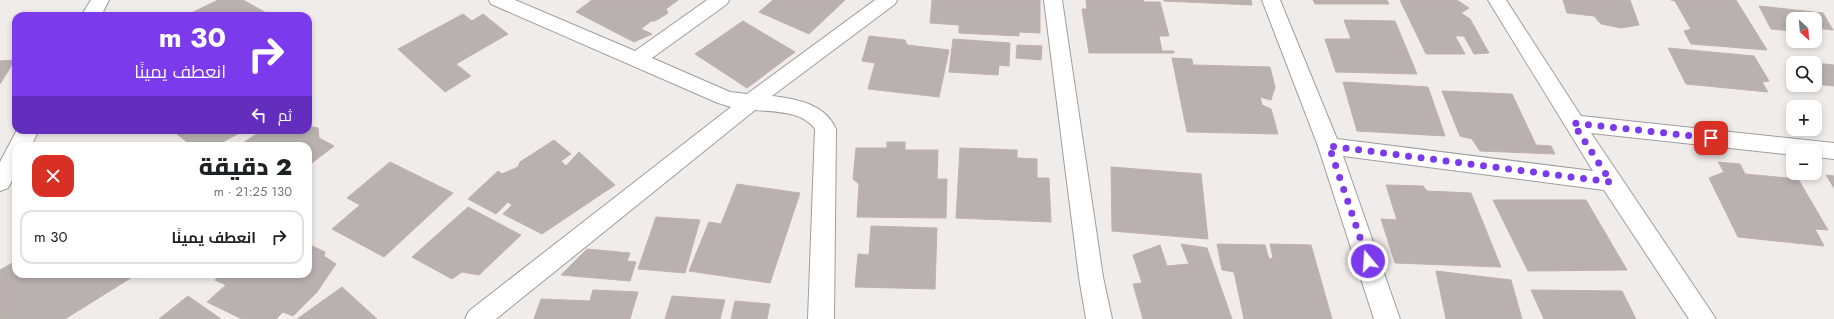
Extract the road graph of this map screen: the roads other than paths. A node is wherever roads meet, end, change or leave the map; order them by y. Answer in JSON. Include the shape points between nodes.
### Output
{"nodes":[{"id":1,"x":100,"y":0,"type":"edge"},
{"id":2,"x":498,"y":0,"type":"edge"},
{"id":3,"x":720,"y":0,"type":"edge"},
{"id":4,"x":888,"y":0,"type":"edge"},
{"id":5,"x":1053,"y":0,"type":"edge"},
{"id":6,"x":1271,"y":0,"type":"edge"},
{"id":7,"x":1497,"y":0,"type":"edge"},
{"id":8,"x":93,"y":12,"type":"edge"},
{"id":9,"x":636,"y":60,"type":"junction"},
{"id":10,"x":753,"y":101,"type":"junction"},
{"id":11,"x":1573,"y":123,"type":"junction"},
{"id":12,"x":1329,"y":146,"type":"junction"},
{"id":13,"x":1834,"y":151,"type":"edge"},
{"id":14,"x":12,"y":160,"type":"edge"},
{"id":15,"x":0,"y":182,"type":"edge"},
{"id":16,"x":1611,"y":182,"type":"junction"},
{"id":17,"x":478,"y":319,"type":"edge"},
{"id":18,"x":821,"y":319,"type":"edge"},
{"id":19,"x":1099,"y":319,"type":"edge"},
{"id":20,"x":1387,"y":319,"type":"edge"},
{"id":21,"x":1703,"y":319,"type":"edge"}],
"edges":[{"from":1,"to":8,"type":"street"},
{"from":2,"to":9,"type":"street"},
{"from":3,"to":9,"type":"street"},
{"from":4,"to":10,"type":"street"},
{"from":5,"to":19,"type":"street"},
{"from":6,"to":12,"type":"street"},
{"from":7,"to":11,"type":"street"},
{"from":9,"to":10,"type":"street","via":[[735,102]]},
{"from":10,"to":17,"type":"street"},
{"from":10,"to":18,"type":"street","via":[[806,110],[818,118],[825,127]]},
{"from":11,"to":13,"type":"street"},
{"from":11,"to":16,"type":"street"},
{"from":12,"to":16,"type":"street"},
{"from":12,"to":20,"type":"street"},
{"from":14,"to":15,"type":"street"},
{"from":16,"to":21,"type":"street"}]}
